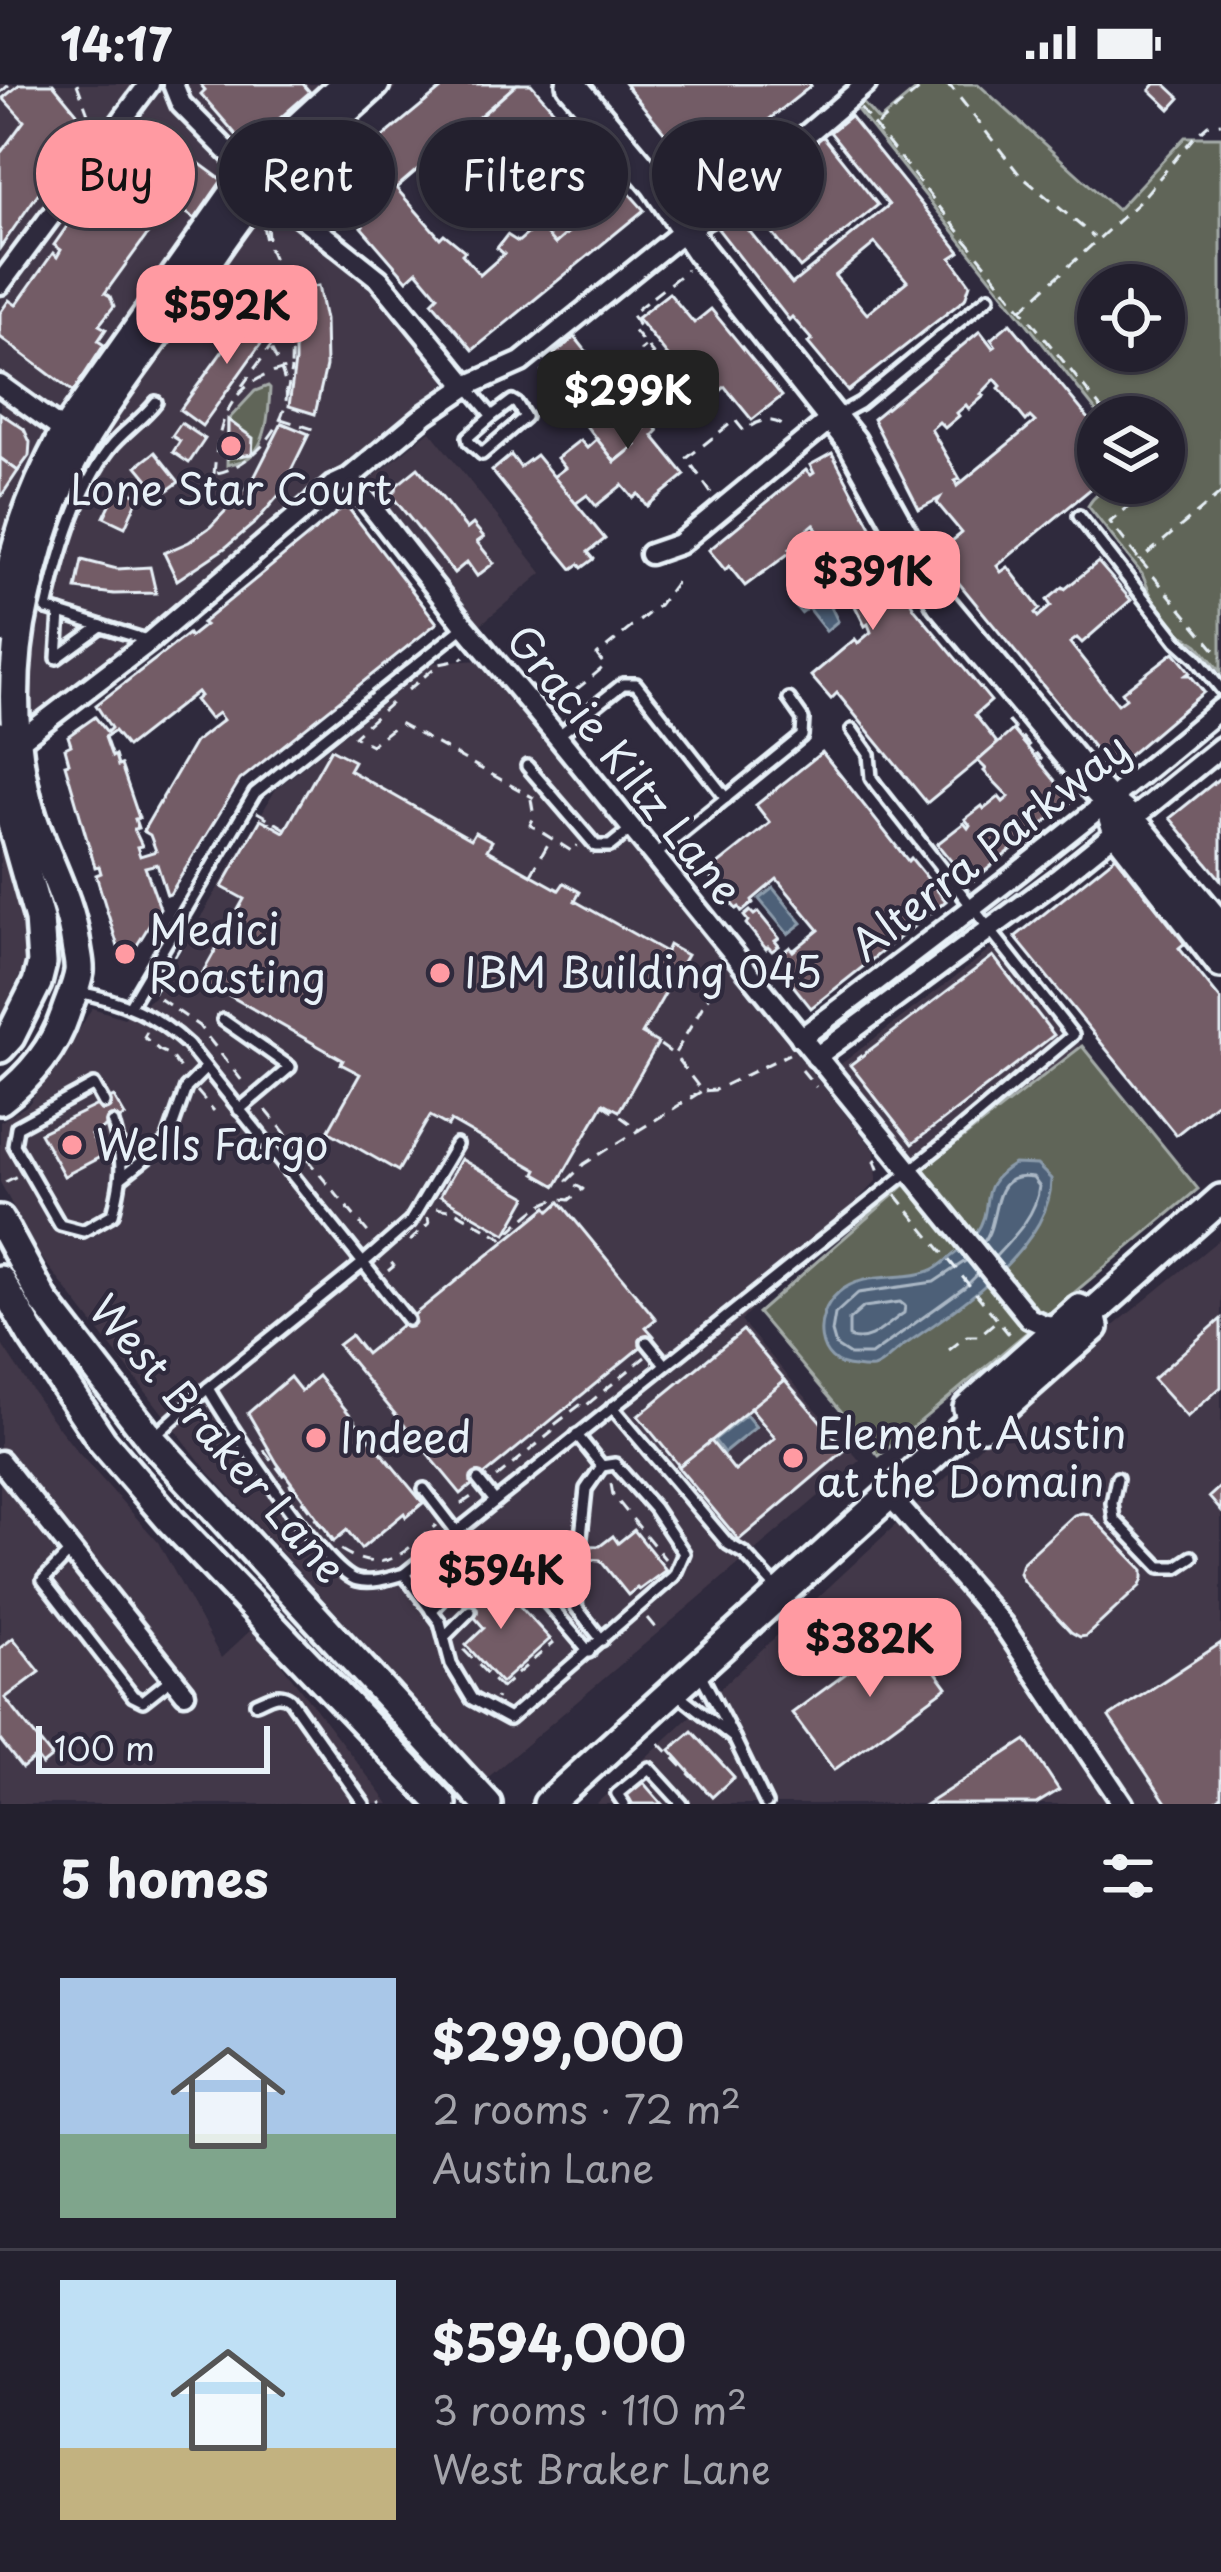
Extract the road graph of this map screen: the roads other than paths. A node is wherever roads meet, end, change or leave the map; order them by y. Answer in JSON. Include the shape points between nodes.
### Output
{"nodes":[{"id":1,"x":149,"y":84,"type":"edge"},
{"id":2,"x":173,"y":84,"type":"edge"},
{"id":3,"x":345,"y":84,"type":"edge"},
{"id":4,"x":375,"y":84,"type":"edge"},
{"id":5,"x":571,"y":84,"type":"edge"},
{"id":6,"x":866,"y":84,"type":"edge"},
{"id":7,"x":318,"y":120,"type":"edge"},
{"id":8,"x":338,"y":120,"type":"edge"},
{"id":9,"x":219,"y":148,"type":"edge"},
{"id":10,"x":237,"y":228,"type":"edge"},
{"id":11,"x":307,"y":228,"type":"edge"},
{"id":12,"x":685,"y":230,"type":"junction"},
{"id":13,"x":0,"y":284,"type":"edge"},
{"id":14,"x":989,"y":297,"type":"dead end"},
{"id":15,"x":0,"y":385,"type":"edge"},
{"id":16,"x":467,"y":386,"type":"junction"},
{"id":17,"x":156,"y":402,"type":"dead end"},
{"id":18,"x":492,"y":416,"type":"junction"},
{"id":19,"x":833,"y":417,"type":"junction"},
{"id":20,"x":88,"y":437,"type":"junction"},
{"id":21,"x":349,"y":478,"type":"junction"},
{"id":22,"x":1079,"y":516,"type":"dead end"},
{"id":23,"x":650,"y":554,"type":"dead end"},
{"id":24,"x":34,"y":598,"type":"junction"},
{"id":25,"x":60,"y":613,"type":"junction"},
{"id":26,"x":101,"y":626,"type":"junction"},
{"id":27,"x":465,"y":626,"type":"junction"},
{"id":28,"x":0,"y":629,"type":"edge"},
{"id":29,"x":150,"y":641,"type":"junction"},
{"id":30,"x":8,"y":658,"type":"edge"},
{"id":31,"x":1221,"y":689,"type":"edge"},
{"id":32,"x":789,"y":698,"type":"dead end"},
{"id":33,"x":1221,"y":708,"type":"edge"},
{"id":34,"x":852,"y":730,"type":"dead end"},
{"id":35,"x":557,"y":736,"type":"junction"},
{"id":36,"x":5,"y":741,"type":"edge"},
{"id":37,"x":1221,"y":747,"type":"edge"},
{"id":38,"x":527,"y":766,"type":"dead end"},
{"id":39,"x":9,"y":790,"type":"edge"},
{"id":40,"x":726,"y":798,"type":"junction"},
{"id":41,"x":1108,"y":802,"type":"junction"},
{"id":42,"x":1125,"y":826,"type":"junction"},
{"id":43,"x":631,"y":829,"type":"junction"},
{"id":44,"x":653,"y":857,"type":"junction"},
{"id":45,"x":975,"y":909,"type":"junction"},
{"id":46,"x":989,"y":928,"type":"junction"},
{"id":47,"x":1221,"y":928,"type":"edge"},
{"id":48,"x":1221,"y":963,"type":"edge"},
{"id":49,"x":37,"y":983,"type":"junction"},
{"id":50,"x":73,"y":991,"type":"junction"},
{"id":51,"x":130,"y":1005,"type":"junction"},
{"id":52,"x":224,"y":1020,"type":"dead end"},
{"id":53,"x":795,"y":1046,"type":"junction"},
{"id":54,"x":0,"y":1048,"type":"edge"},
{"id":55,"x":809,"y":1063,"type":"junction"},
{"id":56,"x":206,"y":1068,"type":"junction"},
{"id":57,"x":0,"y":1100,"type":"edge"},
{"id":58,"x":104,"y":1103,"type":"dead end"},
{"id":59,"x":239,"y":1110,"type":"junction"},
{"id":60,"x":113,"y":1123,"type":"dead end"},
{"id":61,"x":456,"y":1145,"type":"dead end"},
{"id":62,"x":909,"y":1171,"type":"junction"},
{"id":63,"x":121,"y":1178,"type":"junction"},
{"id":64,"x":1221,"y":1199,"type":"edge"},
{"id":65,"x":0,"y":1220,"type":"edge"},
{"id":66,"x":363,"y":1263,"type":"junction"},
{"id":67,"x":0,"y":1280,"type":"edge"},
{"id":68,"x":1091,"y":1314,"type":"junction"},
{"id":69,"x":408,"y":1321,"type":"dead end"},
{"id":70,"x":1021,"y":1324,"type":"junction"},
{"id":71,"x":1059,"y":1327,"type":"junction"},
{"id":72,"x":650,"y":1346,"type":"road end"},
{"id":73,"x":1028,"y":1354,"type":"junction"},
{"id":74,"x":665,"y":1364,"type":"junction"},
{"id":75,"x":208,"y":1388,"type":"junction"},
{"id":76,"x":612,"y":1406,"type":"junction"},
{"id":77,"x":972,"y":1420,"type":"junction"},
{"id":78,"x":577,"y":1435,"type":"junction"},
{"id":79,"x":151,"y":1439,"type":"junction"},
{"id":80,"x":0,"y":1461,"type":"edge"},
{"id":81,"x":602,"y":1466,"type":"junction"},
{"id":82,"x":1118,"y":1478,"type":"dead end"},
{"id":83,"x":481,"y":1484,"type":"road end"},
{"id":84,"x":424,"y":1489,"type":"dead end"},
{"id":85,"x":890,"y":1495,"type":"junction"},
{"id":86,"x":495,"y":1501,"type":"junction"},
{"id":87,"x":457,"y":1532,"type":"junction"},
{"id":88,"x":580,"y":1546,"type":"dead end"},
{"id":89,"x":71,"y":1551,"type":"junction"},
{"id":90,"x":1192,"y":1557,"type":"dead end"},
{"id":91,"x":579,"y":1559,"type":"dead end"},
{"id":92,"x":517,"y":1568,"type":"junction"},
{"id":93,"x":404,"y":1574,"type":"junction"},
{"id":94,"x":490,"y":1592,"type":"dead end"},
{"id":95,"x":782,"y":1594,"type":"junction"},
{"id":96,"x":431,"y":1610,"type":"junction"},
{"id":97,"x":470,"y":1611,"type":"dead end"},
{"id":98,"x":444,"y":1637,"type":"junction"},
{"id":99,"x":602,"y":1640,"type":"junction"},
{"id":100,"x":589,"y":1652,"type":"junction"},
{"id":101,"x":698,"y":1669,"type":"junction"},
{"id":102,"x":179,"y":1686,"type":"joint"},
{"id":103,"x":674,"y":1691,"type":"junction"},
{"id":104,"x":256,"y":1703,"type":"dead end"},
{"id":105,"x":734,"y":1738,"type":"junction"},
{"id":106,"x":760,"y":1793,"type":"junction"},
{"id":107,"x":364,"y":1804,"type":"edge"},
{"id":108,"x":442,"y":1804,"type":"edge"},
{"id":109,"x":487,"y":1804,"type":"edge"},
{"id":110,"x":548,"y":1804,"type":"edge"},
{"id":111,"x":624,"y":1804,"type":"edge"},
{"id":112,"x":682,"y":1804,"type":"edge"},
{"id":113,"x":751,"y":1804,"type":"edge"},
{"id":114,"x":766,"y":1804,"type":"edge"},
{"id":115,"x":1124,"y":1804,"type":"edge"}],
"edges":[{"from":1,"to":13,"type":"street"},
{"from":2,"to":9,"type":"street"},
{"from":3,"to":7,"type":"street"},
{"from":4,"to":8,"type":"street"},
{"from":5,"to":12,"type":"street"},
{"from":6,"to":12,"type":"street"},
{"from":10,"to":20,"type":"street"},
{"from":11,"to":16,"type":"street","via":[[380,279]]},
{"from":12,"to":16,"type":"street","via":[[521,362]]},
{"from":12,"to":19,"type":"street"},
{"from":14,"to":19,"type":"lane"},
{"from":15,"to":20,"type":"street"},
{"from":16,"to":18,"type":"lane"},
{"from":16,"to":21,"type":"street"},
{"from":17,"to":20,"type":"lane"},
{"from":18,"to":18,"type":"lane","via":[[468,437],[482,454],[525,417],[512,401]]},
{"from":19,"to":23,"type":"street","via":[[679,544]]},
{"from":19,"to":41,"type":"street","via":[[941,603]]},
{"from":20,"to":24,"type":"street","via":[[46,524]]},
{"from":20,"to":28,"type":"street","via":[[44,471],[22,521]]},
{"from":21,"to":27,"type":"street","name":"Gracie Kiltz Lane"},
{"from":21,"to":29,"type":"street"},
{"from":22,"to":31,"type":"lane"},
{"from":24,"to":25,"type":"lane"},
{"from":24,"to":30,"type":"street"},
{"from":25,"to":26,"type":"lane"},
{"from":25,"to":26,"type":"lane","via":[[57,658]]},
{"from":26,"to":29,"type":"lane"},
{"from":27,"to":35,"type":"street","name":"Gracie Kiltz Lane"},
{"from":27,"to":51,"type":"lane","via":[[255,793]]},
{"from":29,"to":36,"type":"street"},
{"from":30,"to":36,"type":"street"},
{"from":32,"to":40,"type":"lane","via":[[803,719],[802,736]]},
{"from":33,"to":41,"type":"street","name":"Alterra Parkway"},
{"from":34,"to":45,"type":"lane","via":[[876,785]]},
{"from":35,"to":40,"type":"lane","via":[[623,683],[636,684]]},
{"from":35,"to":43,"type":"street","name":"Gracie Kiltz Lane"},
{"from":36,"to":39,"type":"street"},
{"from":37,"to":42,"type":"street","name":"Alterra Parkway"},
{"from":38,"to":43,"type":"lane","via":[[596,846],[610,846]]},
{"from":39,"to":49,"type":"street","via":[[39,919]]},
{"from":39,"to":50,"type":"street","via":[[63,894],[79,972]]},
{"from":40,"to":44,"type":"lane"},
{"from":41,"to":42,"type":"street"},
{"from":41,"to":45,"type":"street","name":"Alterra Parkway"},
{"from":42,"to":46,"type":"street","name":"Alterra Parkway"},
{"from":42,"to":47,"type":"street"},
{"from":42,"to":48,"type":"street"},
{"from":43,"to":44,"type":"street","name":"Gracie Kiltz Lane"},
{"from":44,"to":53,"type":"street","name":"Gracie Kiltz Lane"},
{"from":45,"to":46,"type":"lane"},
{"from":45,"to":53,"type":"street","name":"Alterra Parkway"},
{"from":46,"to":55,"type":"street","name":"Alterra Parkway"},
{"from":46,"to":62,"type":"lane","via":[[1073,1035]]},
{"from":49,"to":50,"type":"street"},
{"from":49,"to":54,"type":"street"},
{"from":50,"to":51,"type":"lane"},
{"from":50,"to":57,"type":"street","via":[[49,1049]]},
{"from":51,"to":56,"type":"lane","via":[[172,1030]]},
{"from":52,"to":59,"type":"lane","via":[[290,1067]]},
{"from":53,"to":55,"type":"street","name":"Gracie Kiltz Lane"},
{"from":55,"to":62,"type":"street","name":"Gracie Kiltz Lane"},
{"from":56,"to":59,"type":"lane"},
{"from":56,"to":63,"type":"lane","via":[[186,1088],[167,1142]]},
{"from":58,"to":63,"type":"lane","via":[[94,1085],[16,1127],[14,1145],[60,1225],[83,1231],[113,1214]]},
{"from":59,"to":66,"type":"lane"},
{"from":60,"to":63,"type":"lane"},
{"from":61,"to":66,"type":"lane","via":[[410,1222]]},
{"from":62,"to":70,"type":"street","name":"Gracie Kiltz Lane","via":[[1002,1284]]},
{"from":62,"to":74,"type":"lane"},
{"from":64,"to":68,"type":"street"},
{"from":65,"to":79,"type":"street","name":"West Braker Lane","via":[[44,1301]]},
{"from":66,"to":69,"type":"lane"},
{"from":66,"to":75,"type":"lane"},
{"from":67,"to":108,"type":"street","name":"West Braker Lane","via":[[102,1441]]},
{"from":68,"to":71,"type":"street","via":[[1079,1309]]},
{"from":68,"to":77,"type":"street","via":[[1094,1327],[983,1425]]},
{"from":70,"to":71,"type":"street"},
{"from":70,"to":73,"type":"street"},
{"from":71,"to":73,"type":"street"},
{"from":72,"to":74,"type":"lane"},
{"from":73,"to":77,"type":"street","via":[[968,1408]]},
{"from":74,"to":76,"type":"lane"},
{"from":75,"to":79,"type":"lane"},
{"from":75,"to":93,"type":"lane","via":[[339,1570],[357,1580]]},
{"from":76,"to":78,"type":"lane"},
{"from":76,"to":95,"type":"lane","via":[[728,1544]]},
{"from":77,"to":85,"type":"street"},
{"from":78,"to":81,"type":"lane"},
{"from":78,"to":86,"type":"lane"},
{"from":79,"to":109,"type":"street","name":"West Braker Lane"},
{"from":80,"to":89,"type":"street"},
{"from":81,"to":88,"type":"lane","via":[[586,1489]]},
{"from":81,"to":99,"type":"lane","via":[[615,1464],[684,1553],[674,1576]]},
{"from":82,"to":90,"type":"lane","via":[[1114,1519],[1160,1567]]},
{"from":83,"to":86,"type":"lane"},
{"from":84,"to":87,"type":"lane"},
{"from":85,"to":95,"type":"street"},
{"from":85,"to":115,"type":"street","via":[[1003,1625]]},
{"from":86,"to":87,"type":"lane"},
{"from":87,"to":93,"type":"lane"},
{"from":89,"to":102,"type":"street"},
{"from":89,"to":102,"type":"lane","via":[[43,1580],[133,1696],[142,1701]]},
{"from":91,"to":99,"type":"lane","via":[[576,1607]]},
{"from":92,"to":94,"type":"lane"},
{"from":92,"to":96,"type":"lane","via":[[477,1564]]},
{"from":92,"to":100,"type":"lane"},
{"from":93,"to":96,"type":"lane"},
{"from":95,"to":101,"type":"street"},
{"from":96,"to":98,"type":"lane"},
{"from":97,"to":98,"type":"lane"},
{"from":98,"to":100,"type":"lane","via":[[472,1699],[509,1719]]},
{"from":99,"to":100,"type":"lane"},
{"from":101,"to":103,"type":"street"},
{"from":101,"to":105,"type":"lane"},
{"from":103,"to":105,"type":"lane"},
{"from":103,"to":110,"type":"street"},
{"from":104,"to":107,"type":"lane","via":[[278,1694],[290,1699]]},
{"from":105,"to":106,"type":"lane"},
{"from":106,"to":113,"type":"lane"},
{"from":106,"to":114,"type":"lane"},
{"from":111,"to":112,"type":"lane","via":[[617,1794],[649,1768]]}]}
